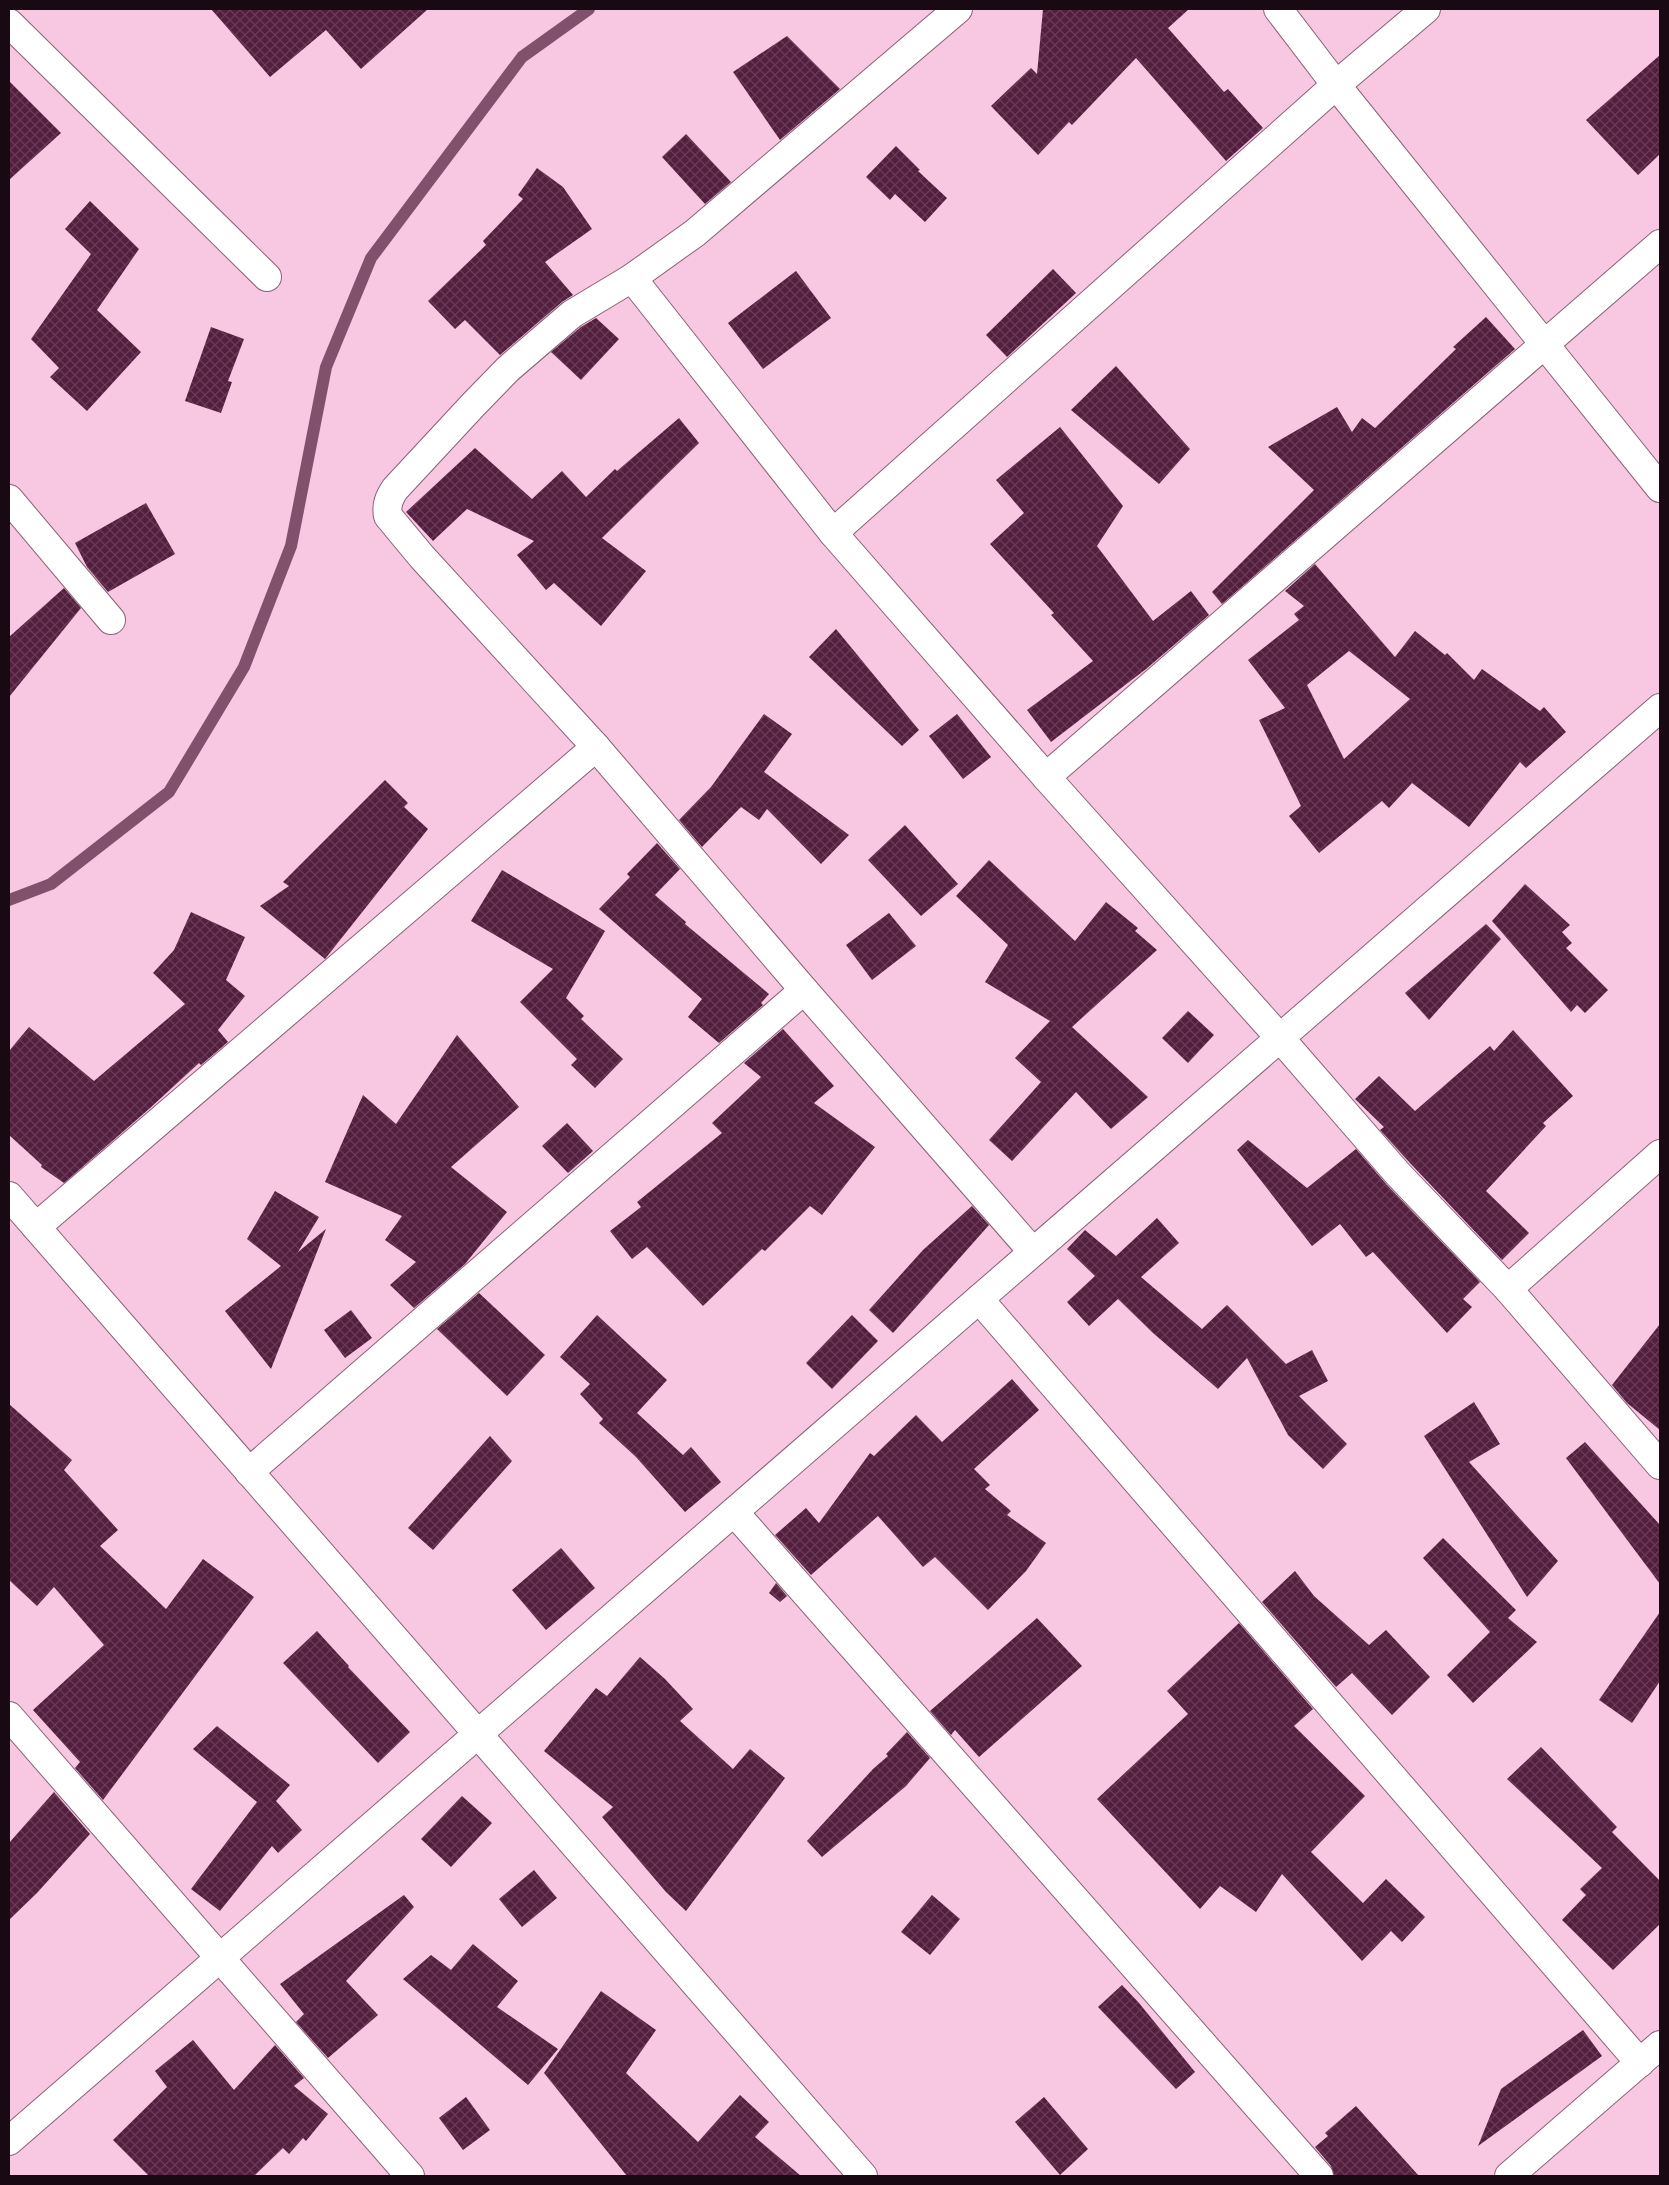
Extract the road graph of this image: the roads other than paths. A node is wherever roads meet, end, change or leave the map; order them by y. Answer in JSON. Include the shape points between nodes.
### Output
{"nodes":[{"id":1,"x":958,"y":9,"type":"edge"},
{"id":2,"x":1278,"y":9,"type":"edge"},
{"id":3,"x":1426,"y":9,"type":"edge"},
{"id":4,"x":9,"y":23,"type":"edge"},
{"id":5,"x":1336,"y":85,"type":"junction"},
{"id":6,"x":1660,"y":244,"type":"edge"},
{"id":7,"x":267,"y":277,"type":"dead end"},
{"id":8,"x":632,"y":278,"type":"junction"},
{"id":9,"x":1545,"y":346,"type":"junction"},
{"id":10,"x":1660,"y":488,"type":"edge"},
{"id":11,"x":9,"y":499,"type":"edge"},
{"id":12,"x":834,"y":533,"type":"junction"},
{"id":13,"x":111,"y":620,"type":"dead end"},
{"id":14,"x":1660,"y":708,"type":"edge"},
{"id":15,"x":596,"y":746,"type":"junction"},
{"id":16,"x":1046,"y":777,"type":"junction"},
{"id":17,"x":804,"y":990,"type":"junction"},
{"id":18,"x":1280,"y":1038,"type":"junction"},
{"id":19,"x":1660,"y":1154,"type":"edge"},
{"id":20,"x":9,"y":1196,"type":"edge"},
{"id":21,"x":36,"y":1227,"type":"junction"},
{"id":22,"x":1033,"y":1252,"type":"junction"},
{"id":23,"x":1508,"y":1289,"type":"junction"},
{"id":24,"x":979,"y":1299,"type":"junction"},
{"id":25,"x":1660,"y":1465,"type":"edge"},
{"id":26,"x":249,"y":1472,"type":"junction"},
{"id":27,"x":734,"y":1512,"type":"junction"},
{"id":28,"x":9,"y":1716,"type":"edge"},
{"id":29,"x":478,"y":1734,"type":"junction"},
{"id":30,"x":220,"y":1958,"type":"junction"},
{"id":31,"x":1660,"y":2045,"type":"edge"},
{"id":32,"x":1640,"y":2063,"type":"junction"},
{"id":33,"x":9,"y":2141,"type":"edge"},
{"id":34,"x":410,"y":2176,"type":"edge"},
{"id":35,"x":864,"y":2176,"type":"edge"},
{"id":36,"x":1319,"y":2176,"type":"edge"},
{"id":37,"x":1509,"y":2176,"type":"edge"}],
"edges":[{"from":1,"to":8,"type":"street","via":[[695,232]]},
{"from":2,"to":5,"type":"street"},
{"from":3,"to":5,"type":"street"},
{"from":4,"to":7,"type":"street"},
{"from":5,"to":9,"type":"street"},
{"from":5,"to":12,"type":"street"},
{"from":6,"to":9,"type":"street"},
{"from":8,"to":12,"type":"street"},
{"from":8,"to":15,"type":"street","via":[[572,314],[508,370],[394,489],[386,508],[388,516],[422,556]]},
{"from":9,"to":10,"type":"street"},
{"from":9,"to":16,"type":"street"},
{"from":11,"to":13,"type":"street"},
{"from":12,"to":16,"type":"street"},
{"from":14,"to":18,"type":"street"},
{"from":15,"to":17,"type":"street"},
{"from":15,"to":21,"type":"street"},
{"from":16,"to":18,"type":"street"},
{"from":17,"to":22,"type":"street"},
{"from":17,"to":26,"type":"street"},
{"from":18,"to":22,"type":"street"},
{"from":18,"to":23,"type":"street","via":[[1398,1174]]},
{"from":19,"to":23,"type":"street"},
{"from":20,"to":21,"type":"street"},
{"from":21,"to":26,"type":"street"},
{"from":22,"to":24,"type":"street"},
{"from":23,"to":25,"type":"street"},
{"from":24,"to":27,"type":"street"},
{"from":24,"to":32,"type":"street"},
{"from":26,"to":29,"type":"street"},
{"from":27,"to":29,"type":"street"},
{"from":27,"to":36,"type":"street"},
{"from":28,"to":30,"type":"street"},
{"from":29,"to":30,"type":"street"},
{"from":29,"to":35,"type":"street"},
{"from":30,"to":33,"type":"street"},
{"from":30,"to":34,"type":"street"},
{"from":31,"to":32,"type":"street"},
{"from":32,"to":37,"type":"street"}]}
